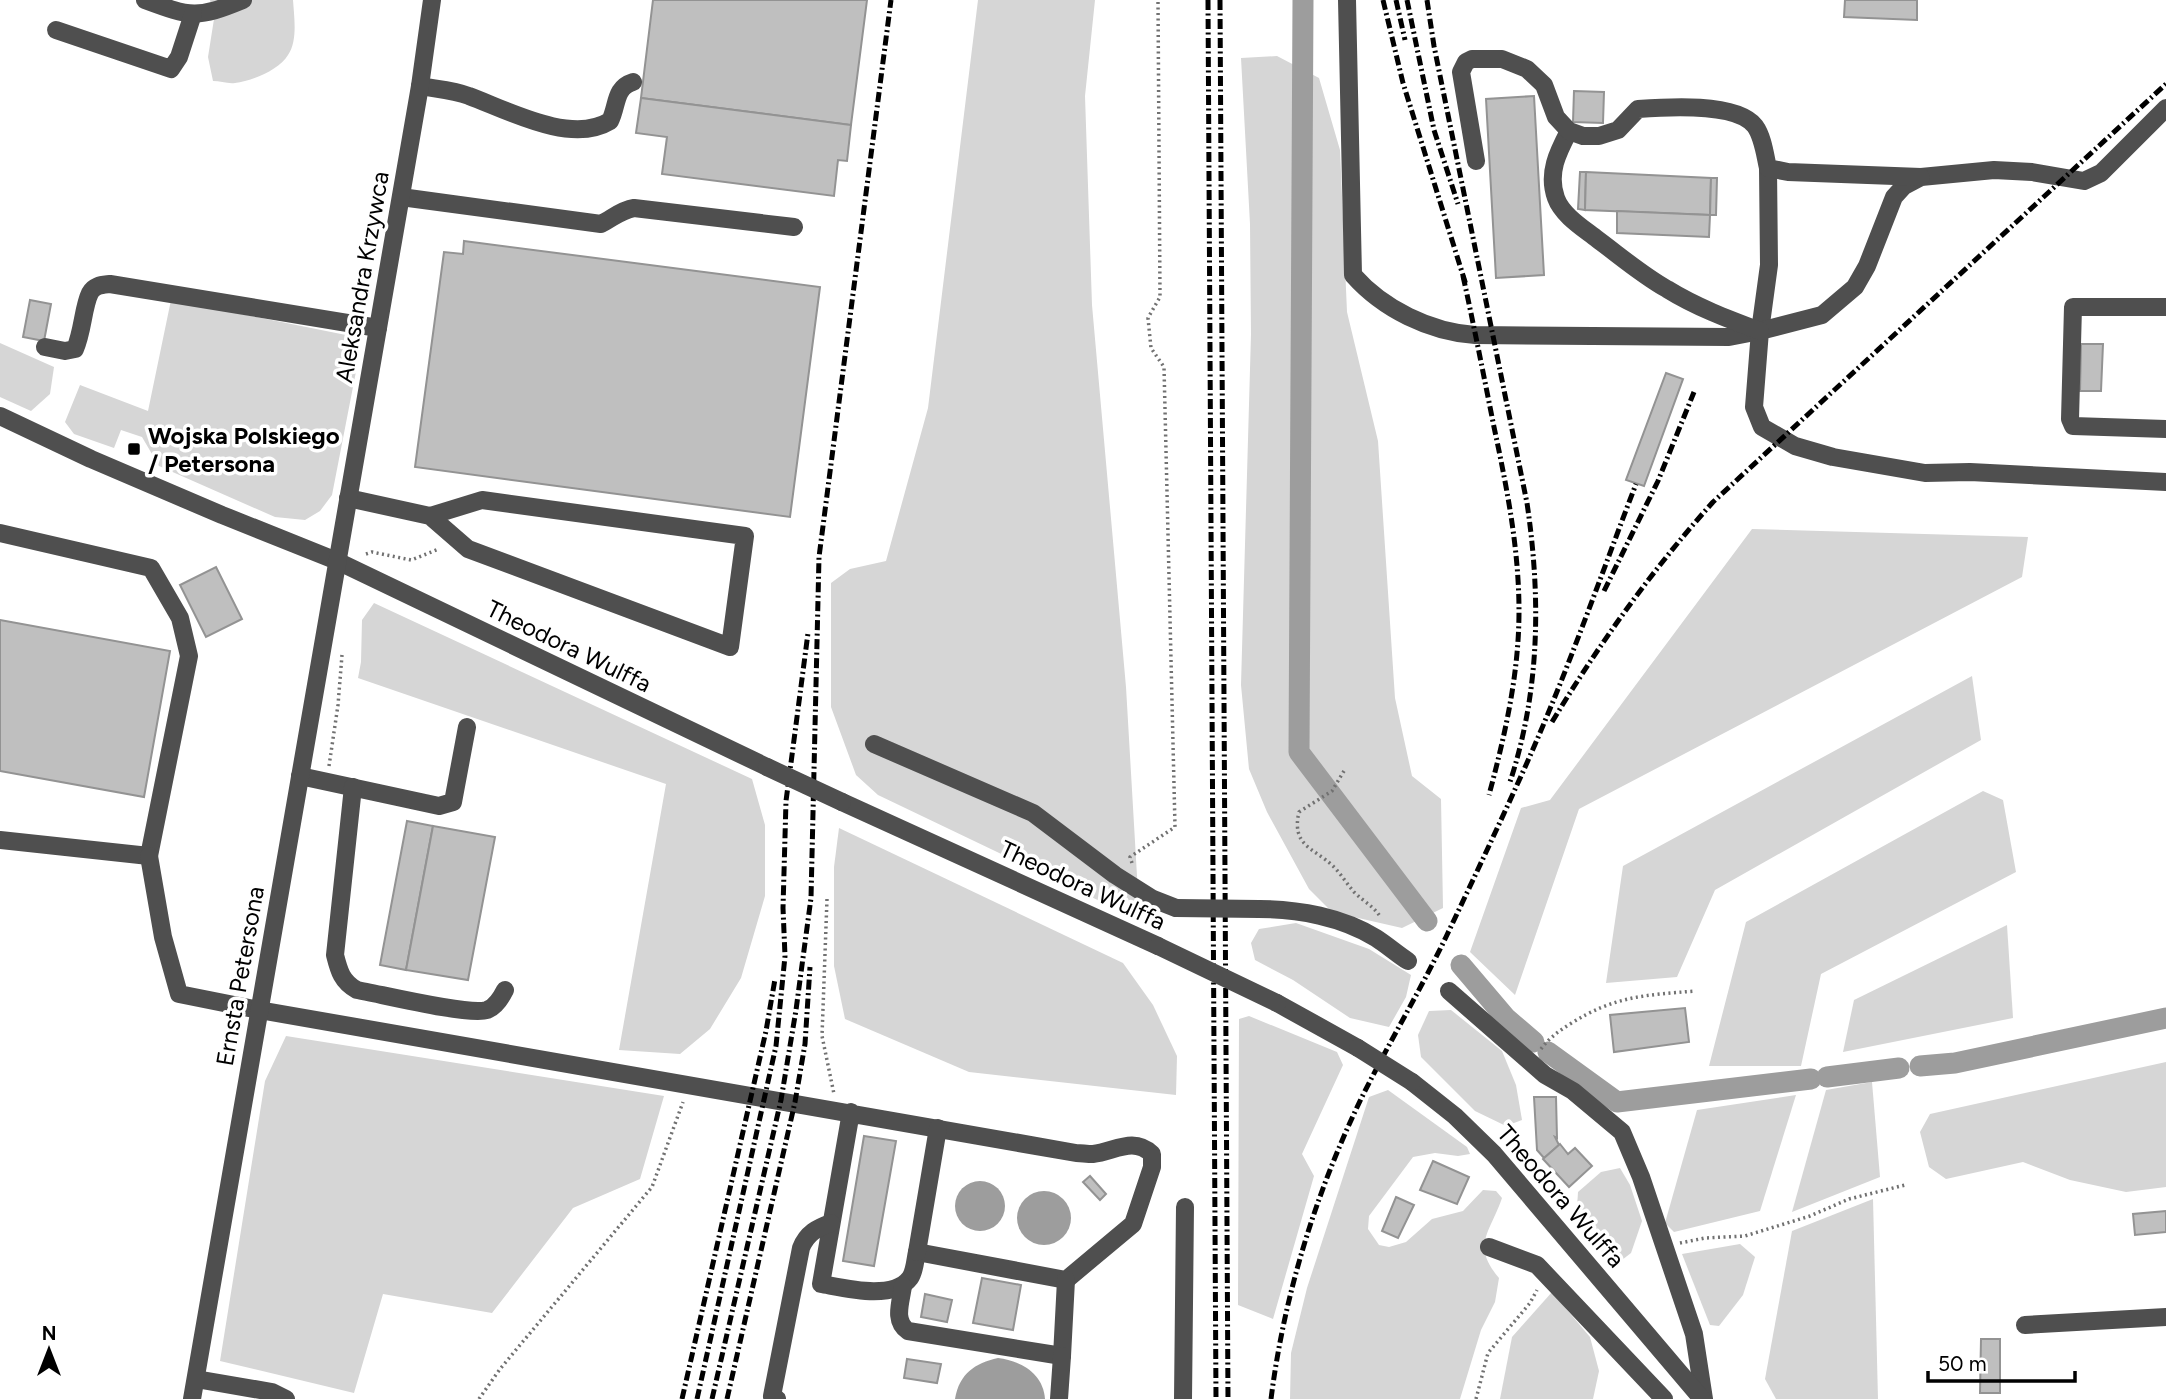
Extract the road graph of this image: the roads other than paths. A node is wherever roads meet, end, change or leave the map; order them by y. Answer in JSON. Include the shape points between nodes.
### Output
{"nodes":[{"id":1,"x":145,"y":0,"type":"edge"},
{"id":2,"x":243,"y":0,"type":"edge"},
{"id":3,"x":432,"y":0,"type":"edge"},
{"id":4,"x":1347,"y":0,"type":"edge"},
{"id":5,"x":192,"y":14,"type":"junction"},
{"id":6,"x":56,"y":30,"type":"dead end"},
{"id":7,"x":633,"y":82,"type":"dead end"},
{"id":8,"x":421,"y":86,"type":"junction"},
{"id":9,"x":2166,"y":108,"type":"edge"},
{"id":10,"x":1569,"y":131,"type":"junction"},
{"id":11,"x":1476,"y":161,"type":"dead end"},
{"id":12,"x":1768,"y":168,"type":"junction"},
{"id":13,"x":1921,"y":177,"type":"junction"},
{"id":14,"x":401,"y":197,"type":"junction"},
{"id":15,"x":794,"y":227,"type":"dead end"},
{"id":16,"x":2166,"y":307,"type":"edge"},
{"id":17,"x":378,"y":328,"type":"junction"},
{"id":18,"x":1759,"y":331,"type":"junction"},
{"id":19,"x":45,"y":347,"type":"dead end"},
{"id":20,"x":0,"y":416,"type":"edge"},
{"id":21,"x":2166,"y":429,"type":"edge"},
{"id":22,"x":2166,"y":482,"type":"edge"},
{"id":23,"x":348,"y":498,"type":"junction"},
{"id":24,"x":430,"y":516,"type":"junction"},
{"id":25,"x":0,"y":533,"type":"edge"},
{"id":26,"x":337,"y":561,"type":"junction"},
{"id":27,"x":467,"y":727,"type":"dead end"},
{"id":28,"x":874,"y":744,"type":"dead end"},
{"id":29,"x":300,"y":776,"type":"junction"},
{"id":30,"x":353,"y":787,"type":"junction"},
{"id":31,"x":0,"y":840,"type":"edge"},
{"id":32,"x":149,"y":856,"type":"junction"},
{"id":33,"x":1408,"y":961,"type":"dead end"},
{"id":34,"x":505,"y":990,"type":"dead end"},
{"id":35,"x":1449,"y":991,"type":"dead end"},
{"id":36,"x":259,"y":1010,"type":"junction"},
{"id":37,"x":844,"y":1111,"type":"junction"},
{"id":38,"x":938,"y":1128,"type":"junction"},
{"id":39,"x":1185,"y":1207,"type":"dead end"},
{"id":40,"x":831,"y":1223,"type":"junction"},
{"id":41,"x":1489,"y":1247,"type":"dead end"},
{"id":42,"x":917,"y":1252,"type":"junction"},
{"id":43,"x":1066,"y":1280,"type":"junction"},
{"id":44,"x":903,"y":1286,"type":"junction"},
{"id":45,"x":2166,"y":1317,"type":"edge"},
{"id":46,"x":2025,"y":1325,"type":"dead end"},
{"id":47,"x":1062,"y":1356,"type":"junction"},
{"id":48,"x":195,"y":1379,"type":"junction"},
{"id":49,"x":774,"y":1398,"type":"edge"},
{"id":50,"x":192,"y":1399,"type":"edge"},
{"id":51,"x":286,"y":1399,"type":"edge"},
{"id":52,"x":1059,"y":1399,"type":"edge"},
{"id":53,"x":1182,"y":1399,"type":"edge"},
{"id":54,"x":1664,"y":1399,"type":"edge"},
{"id":55,"x":1703,"y":1399,"type":"edge"}],
"edges":[{"from":1,"to":5,"type":"street"},
{"from":2,"to":5,"type":"street"},
{"from":3,"to":8,"type":"street","name":"Aleksandra Krzywca"},
{"from":4,"to":18,"type":"street","via":[[1353,275],[1364,287],[1414,319],[1457,334],[1729,337]]},
{"from":5,"to":6,"type":"street","via":[[171,69]]},
{"from":7,"to":8,"type":"street","via":[[620,89],[610,121],[591,127],[534,123],[466,95]]},
{"from":8,"to":14,"type":"street","name":"Aleksandra Krzywca"},
{"from":9,"to":13,"type":"street","via":[[2101,173],[2084,181],[1994,170]]},
{"from":10,"to":11,"type":"street","via":[[1556,117],[1544,85],[1527,69],[1502,59],[1472,59],[1461,72]]},
{"from":10,"to":12,"type":"street","via":[[1598,136],[1618,130],[1638,109],[1718,110],[1745,118],[1756,127]]},
{"from":10,"to":18,"type":"street","via":[[1553,172],[1556,198],[1566,213],[1667,290]]},
{"from":12,"to":13,"type":"street"},
{"from":12,"to":18,"type":"street","via":[[1769,265]]},
{"from":13,"to":18,"type":"street","via":[[1894,197],[1855,287],[1822,315]]},
{"from":14,"to":15,"type":"street","via":[[601,224],[634,208]]},
{"from":14,"to":17,"type":"street","name":"Aleksandra Krzywca"},
{"from":16,"to":21,"type":"street","via":[[2073,307],[2070,419],[2073,426]]},
{"from":17,"to":19,"type":"street","via":[[110,284],[90,292],[75,349]]},
{"from":17,"to":23,"type":"street","name":"Aleksandra Krzywca"},
{"from":18,"to":22,"type":"street","via":[[1754,407],[1762,427],[1796,446],[1925,473]]},
{"from":20,"to":26,"type":"street","name":"Theodora Wulffa","via":[[91,459]]},
{"from":23,"to":24,"type":"street"},
{"from":23,"to":26,"type":"street","name":"Aleksandra Krzywca"},
{"from":24,"to":24,"type":"street","via":[[482,500],[745,536],[730,647],[468,550]]},
{"from":25,"to":32,"type":"street","via":[[151,568],[180,618],[189,656]]},
{"from":26,"to":29,"type":"street","name":"Ernsta Petersona"},
{"from":26,"to":55,"type":"street","name":"Theodora Wulffa","bridge":true,"via":[[767,767],[1158,946],[1277,1003],[1357,1048],[1412,1082],[1494,1154]]},
{"from":27,"to":30,"type":"street","via":[[453,802],[439,806]]},
{"from":28,"to":33,"type":"street","bridge":true,"via":[[1033,813],[1115,875],[1176,908],[1279,909],[1324,917],[1376,938]]},
{"from":29,"to":30,"type":"street"},
{"from":29,"to":36,"type":"street","name":"Ernsta Petersona"},
{"from":30,"to":34,"type":"street","via":[[335,955],[346,984],[467,1011],[486,1010],[499,1002]]},
{"from":31,"to":32,"type":"street"},
{"from":32,"to":36,"type":"street","via":[[163,937],[179,994]]},
{"from":35,"to":55,"type":"street","via":[[1545,1075],[1573,1091],[1622,1132],[1694,1334]]},
{"from":36,"to":37,"type":"street"},
{"from":36,"to":48,"type":"street","name":"Ernsta Petersona"},
{"from":37,"to":38,"type":"street"},
{"from":37,"to":40,"type":"street"},
{"from":38,"to":42,"type":"street"},
{"from":38,"to":43,"type":"street","via":[[1076,1153],[1093,1154],[1127,1144],[1144,1147],[1152,1154],[1133,1224]]},
{"from":39,"to":53,"type":"street"},
{"from":40,"to":44,"type":"street","via":[[821,1284],[869,1292]]},
{"from":40,"to":49,"type":"street","via":[[805,1237],[800,1248]]},
{"from":41,"to":54,"type":"street","via":[[1538,1265]]},
{"from":42,"to":43,"type":"street"},
{"from":42,"to":44,"type":"street","via":[[912,1276]]},
{"from":43,"to":47,"type":"street"},
{"from":44,"to":47,"type":"street","via":[[899,1317],[908,1331]]},
{"from":45,"to":46,"type":"street"},
{"from":47,"to":52,"type":"street"},
{"from":48,"to":50,"type":"street","name":"Ernsta Petersona"},
{"from":48,"to":51,"type":"street","via":[[272,1392]]}]}
